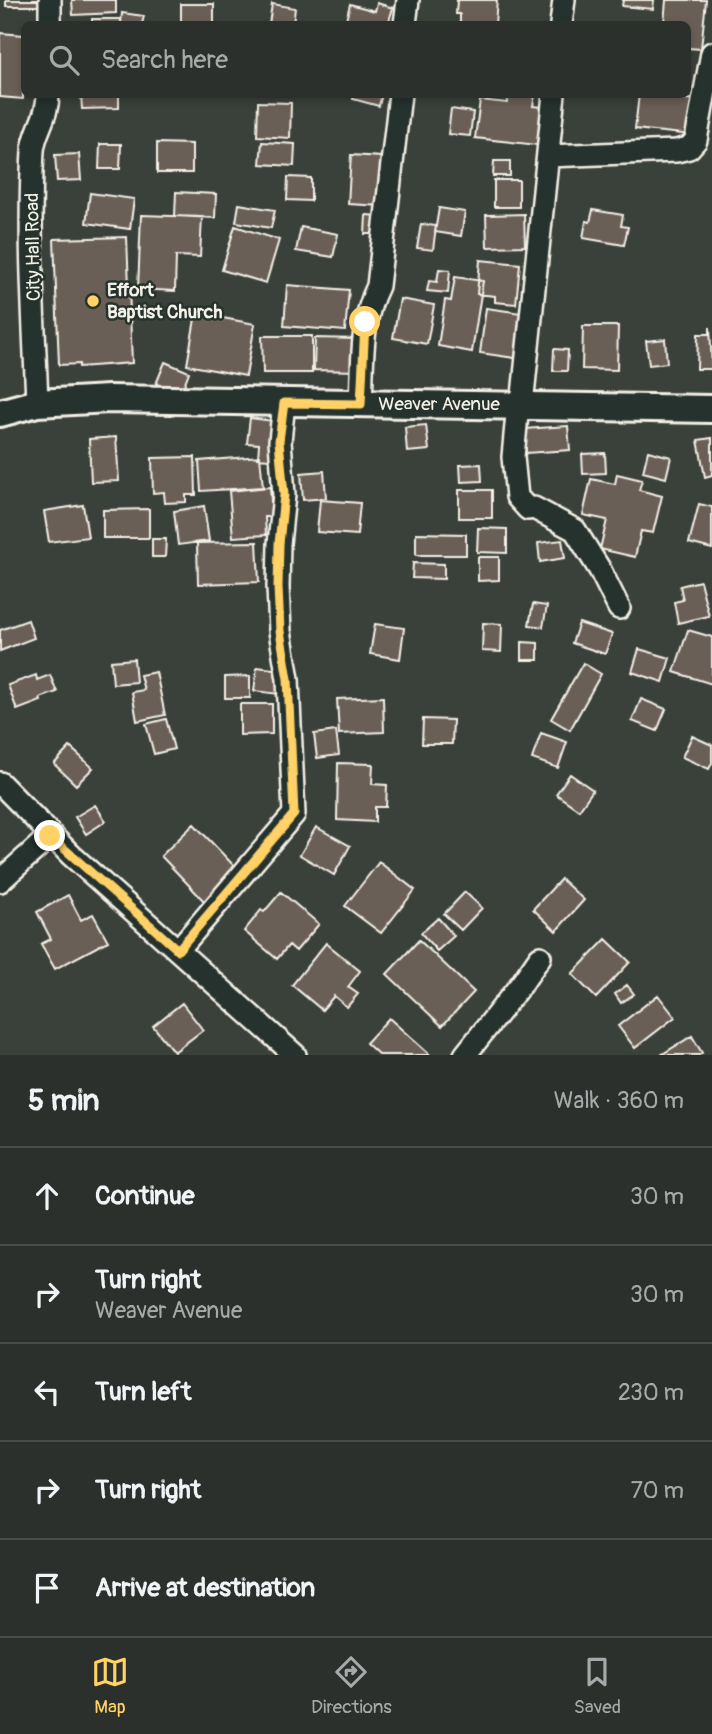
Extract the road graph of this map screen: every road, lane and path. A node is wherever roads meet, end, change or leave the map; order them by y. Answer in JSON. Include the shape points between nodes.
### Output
{"nodes":[{"id":1,"x":50,"y":0,"type":"edge"},
{"id":2,"x":408,"y":0,"type":"edge"},
{"id":3,"x":564,"y":0,"type":"edge"},
{"id":4,"x":50,"y":21,"type":"edge"},
{"id":5,"x":405,"y":21,"type":"edge"},
{"id":6,"x":561,"y":21,"type":"edge"},
{"id":7,"x":712,"y":53,"type":"edge"},
{"id":8,"x":48,"y":98,"type":"edge"},
{"id":9,"x":400,"y":98,"type":"edge"},
{"id":10,"x":554,"y":98,"type":"edge"},
{"id":11,"x":548,"y":156,"type":"junction"},
{"id":12,"x":37,"y":403,"type":"junction"},
{"id":13,"x":284,"y":403,"type":"junction"},
{"id":14,"x":361,"y":404,"type":"junction"},
{"id":15,"x":520,"y":405,"type":"junction"},
{"id":16,"x":712,"y":409,"type":"edge"},
{"id":17,"x":0,"y":413,"type":"edge"},
{"id":18,"x":619,"y":608,"type":"dead end"},
{"id":19,"x":0,"y":783,"type":"edge"},
{"id":20,"x":50,"y":836,"type":"junction"},
{"id":21,"x":0,"y":881,"type":"edge"},
{"id":22,"x":178,"y":950,"type":"junction"},
{"id":23,"x":540,"y":957,"type":"dead end"},
{"id":24,"x":295,"y":1055,"type":"edge"},
{"id":25,"x":465,"y":1055,"type":"edge"}],
"edges":[{"from":1,"to":4,"type":"street"},
{"from":2,"to":5,"type":"street"},
{"from":3,"to":6,"type":"street"},
{"from":7,"to":11,"type":"street","via":[[696,140],[689,148]]},
{"from":8,"to":12,"type":"street","name":"City Hall Road","via":[[33,147]]},
{"from":9,"to":14,"type":"street","via":[[378,286],[365,322]]},
{"from":10,"to":11,"type":"street"},
{"from":11,"to":15,"type":"street"},
{"from":12,"to":13,"type":"street","name":"Weaver Avenue","via":[[108,399]]},
{"from":12,"to":17,"type":"street","name":"Weaver Avenue"},
{"from":13,"to":14,"type":"street","name":"Weaver Avenue"},
{"from":13,"to":22,"type":"street","via":[[279,441],[284,495],[278,587],[288,679],[294,814]]},
{"from":14,"to":15,"type":"street","name":"Weaver Avenue"},
{"from":15,"to":16,"type":"street","name":"Weaver Avenue"},
{"from":15,"to":18,"type":"street","via":[[513,457],[517,497],[528,509],[575,530]]},
{"from":19,"to":20,"type":"street"},
{"from":20,"to":21,"type":"street"},
{"from":20,"to":22,"type":"street"},
{"from":22,"to":24,"type":"street"},
{"from":23,"to":25,"type":"street"}]}
